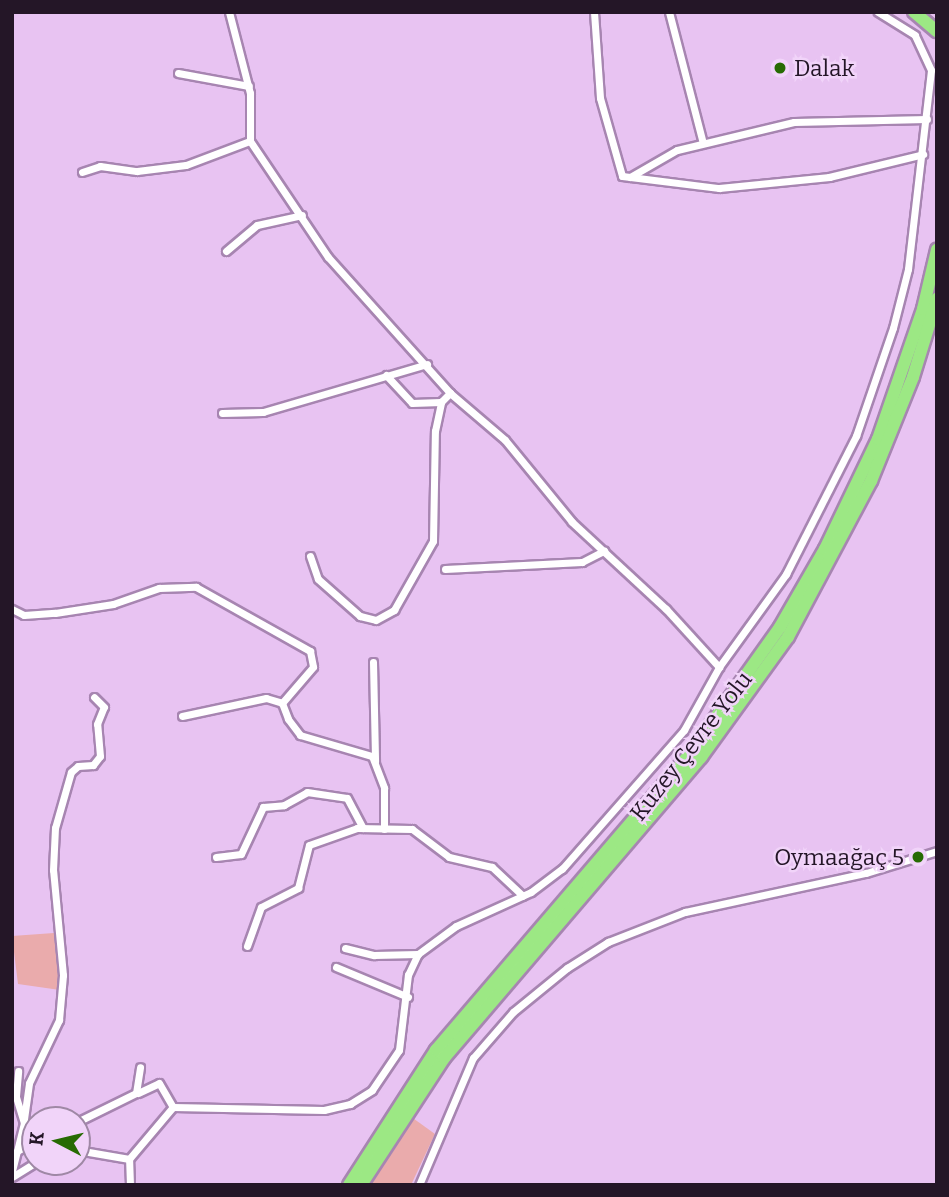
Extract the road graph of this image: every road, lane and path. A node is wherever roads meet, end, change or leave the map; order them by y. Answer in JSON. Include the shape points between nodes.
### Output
{"nodes":[{"id":1,"x":229,"y":12,"type":"edge"},
{"id":2,"x":594,"y":12,"type":"edge"},
{"id":3,"x":669,"y":12,"type":"edge"},
{"id":4,"x":878,"y":12,"type":"edge"},
{"id":5,"x":914,"y":12,"type":"edge"},
{"id":6,"x":937,"y":31,"type":"edge"},
{"id":7,"x":178,"y":73,"type":"dead end"},
{"id":8,"x":249,"y":86,"type":"junction"},
{"id":9,"x":926,"y":119,"type":"junction"},
{"id":10,"x":250,"y":141,"type":"junction"},
{"id":11,"x":703,"y":144,"type":"junction"},
{"id":12,"x":923,"y":154,"type":"junction"},
{"id":13,"x":82,"y":172,"type":"dead end"},
{"id":14,"x":630,"y":177,"type":"junction"},
{"id":15,"x":302,"y":215,"type":"junction"},
{"id":16,"x":937,"y":250,"type":"edge"},
{"id":17,"x":226,"y":251,"type":"dead end"},
{"id":18,"x":936,"y":303,"type":"edge"},
{"id":19,"x":427,"y":364,"type":"junction"},
{"id":20,"x":386,"y":375,"type":"junction"},
{"id":21,"x":450,"y":393,"type":"junction"},
{"id":22,"x":441,"y":402,"type":"junction"},
{"id":23,"x":222,"y":413,"type":"dead end"},
{"id":24,"x":604,"y":551,"type":"junction"},
{"id":25,"x":310,"y":556,"type":"dead end"},
{"id":26,"x":445,"y":569,"type":"dead end"},
{"id":27,"x":12,"y":609,"type":"edge"},
{"id":28,"x":373,"y":662,"type":"dead end"},
{"id":29,"x":719,"y":667,"type":"junction"},
{"id":30,"x":94,"y":697,"type":"dead end"},
{"id":31,"x":282,"y":703,"type":"junction"},
{"id":32,"x":182,"y":716,"type":"dead end"},
{"id":33,"x":375,"y":761,"type":"junction"},
{"id":34,"x":363,"y":828,"type":"junction"},
{"id":35,"x":384,"y":828,"type":"junction"},
{"id":36,"x":937,"y":851,"type":"edge"},
{"id":37,"x":216,"y":856,"type":"dead end"},
{"id":38,"x":523,"y":896,"type":"junction"},
{"id":39,"x":247,"y":946,"type":"dead end"},
{"id":40,"x":345,"y":948,"type":"dead end"},
{"id":41,"x":418,"y":954,"type":"junction"},
{"id":42,"x":336,"y":967,"type":"dead end"},
{"id":43,"x":408,"y":997,"type":"junction"},
{"id":44,"x":140,"y":1067,"type":"dead end"},
{"id":45,"x":18,"y":1070,"type":"dead end"},
{"id":46,"x":136,"y":1093,"type":"junction"},
{"id":47,"x":25,"y":1106,"type":"edge"},
{"id":48,"x":173,"y":1107,"type":"junction"},
{"id":49,"x":21,"y":1113,"type":"edge"},
{"id":50,"x":91,"y":1115,"type":"edge"},
{"id":51,"x":21,"y":1131,"type":"edge"},
{"id":52,"x":21,"y":1148,"type":"edge"},
{"id":53,"x":18,"y":1150,"type":"junction"},
{"id":54,"x":91,"y":1152,"type":"edge"},
{"id":55,"x":129,"y":1159,"type":"junction"},
{"id":56,"x":12,"y":1171,"type":"edge"},
{"id":57,"x":130,"y":1185,"type":"edge"},
{"id":58,"x":349,"y":1185,"type":"edge"},
{"id":59,"x":361,"y":1185,"type":"edge"},
{"id":60,"x":419,"y":1185,"type":"edge"}],
"edges":[{"from":1,"to":8,"type":"street"},
{"from":2,"to":14,"type":"street","via":[[600,98],[622,176]]},
{"from":3,"to":11,"type":"street"},
{"from":4,"to":9,"type":"street","via":[[909,30],[927,55],[932,78]]},
{"from":5,"to":6,"type":"highway"},
{"from":7,"to":8,"type":"street"},
{"from":8,"to":10,"type":"street"},
{"from":9,"to":11,"type":"street","via":[[808,120]]},
{"from":9,"to":12,"type":"street"},
{"from":10,"to":13,"type":"street","via":[[186,165],[137,171],[100,166]]},
{"from":10,"to":15,"type":"street"},
{"from":11,"to":14,"type":"street","via":[[665,155]]},
{"from":12,"to":14,"type":"street","via":[[801,181],[707,188]]},
{"from":12,"to":29,"type":"street","via":[[904,289],[856,436],[800,551]]},
{"from":15,"to":17,"type":"street","via":[[257,225]]},
{"from":15,"to":19,"type":"street","via":[[328,257]]},
{"from":16,"to":58,"type":"highway","name":"Kuzey Çevre Yolu","via":[[923,309],[878,439],[825,549],[780,627],[691,752],[444,1040],[404,1094]]},
{"from":18,"to":59,"type":"highway","name":"Kuzey Çevre Yolu","via":[[872,481],[788,637],[701,757],[461,1036],[412,1101]]},
{"from":19,"to":20,"type":"street"},
{"from":19,"to":21,"type":"street"},
{"from":20,"to":22,"type":"street","via":[[412,402]]},
{"from":20,"to":23,"type":"street","via":[[263,412]]},
{"from":21,"to":22,"type":"street"},
{"from":21,"to":24,"type":"street","via":[[498,433],[560,509]]},
{"from":22,"to":25,"type":"street","via":[[436,431],[435,534],[394,610],[376,620],[360,616],[318,579]]},
{"from":24,"to":26,"type":"street","via":[[582,562]]},
{"from":24,"to":29,"type":"street","via":[[667,609]]},
{"from":27,"to":31,"type":"street","via":[[24,615],[55,613],[113,604],[159,588],[196,587],[312,653],[313,667]]},
{"from":28,"to":33,"type":"street"},
{"from":29,"to":38,"type":"street","via":[[676,740],[562,869]]},
{"from":30,"to":47,"type":"street","via":[[104,707],[97,724],[100,757],[93,765],[78,766],[71,772],[55,828],[53,870],[63,975],[60,1020],[29,1083]]},
{"from":31,"to":32,"type":"street","via":[[266,698]]},
{"from":31,"to":33,"type":"street","via":[[289,724],[300,735],[365,752]]},
{"from":33,"to":35,"type":"street","via":[[384,788]]},
{"from":34,"to":35,"type":"street"},
{"from":34,"to":37,"type":"street","via":[[347,798],[307,792],[284,805],[263,807],[241,854]]},
{"from":34,"to":39,"type":"street","via":[[310,844],[298,888],[261,907]]},
{"from":35,"to":38,"type":"street","via":[[412,830],[449,857],[492,867]]},
{"from":36,"to":60,"type":"street","via":[[866,873],[685,912],[608,942],[567,968],[513,1012],[473,1058]]},
{"from":38,"to":41,"type":"street","via":[[467,920]]},
{"from":40,"to":41,"type":"street","via":[[374,955]]},
{"from":41,"to":43,"type":"street","via":[[408,975]]},
{"from":42,"to":43,"type":"street"},
{"from":43,"to":48,"type":"street","via":[[394,1063],[372,1090],[350,1104],[294,1111]]},
{"from":44,"to":46,"type":"street"},
{"from":45,"to":49,"type":"street","via":[[16,1097]]},
{"from":46,"to":48,"type":"street","via":[[159,1083]]},
{"from":46,"to":50,"type":"street"},
{"from":48,"to":55,"type":"street"},
{"from":51,"to":53,"type":"street"},
{"from":52,"to":53,"type":"street"},
{"from":53,"to":56,"type":"street"},
{"from":54,"to":55,"type":"street"},
{"from":55,"to":57,"type":"street"}]}
